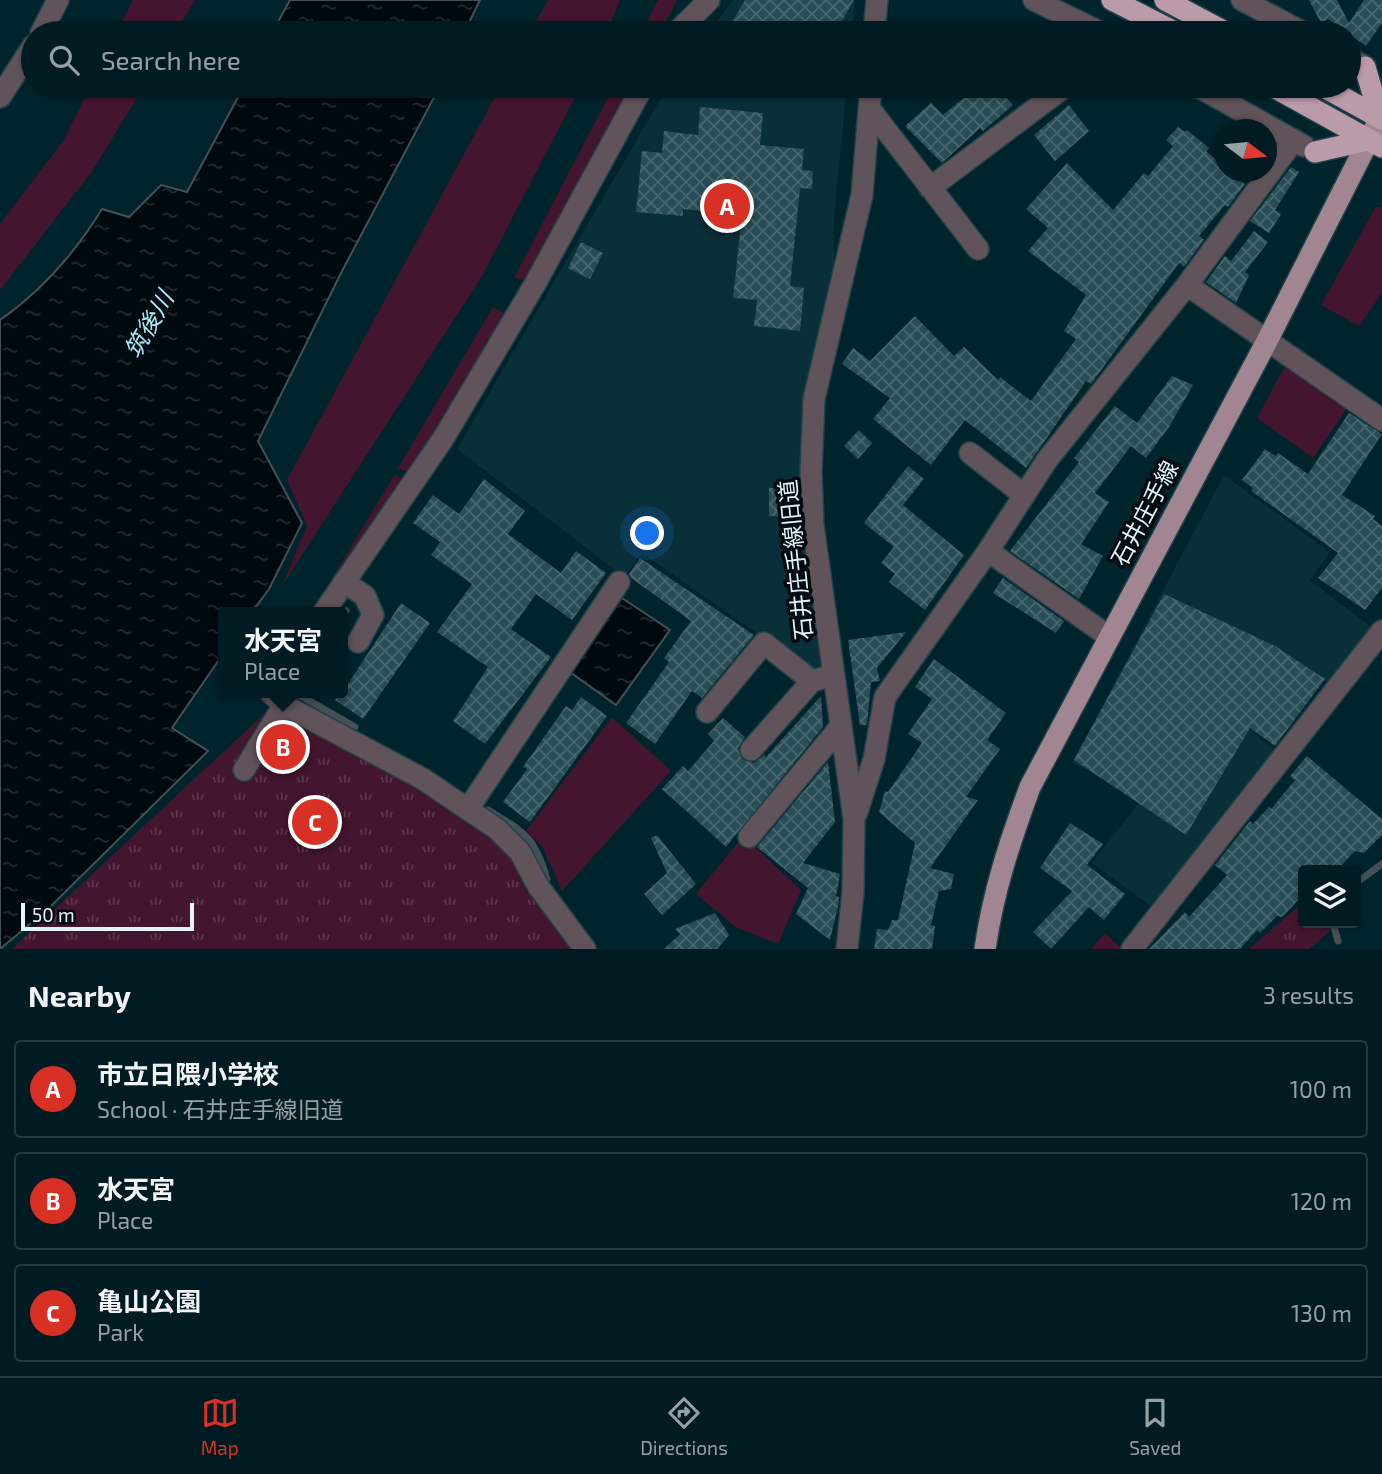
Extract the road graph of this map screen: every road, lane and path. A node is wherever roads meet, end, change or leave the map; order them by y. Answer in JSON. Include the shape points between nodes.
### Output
{"nodes":[{"id":1,"x":58,"y":0,"type":"edge"},
{"id":2,"x":688,"y":0,"type":"edge"},
{"id":3,"x":709,"y":0,"type":"edge"},
{"id":4,"x":877,"y":0,"type":"edge"},
{"id":5,"x":1034,"y":0,"type":"edge"},
{"id":6,"x":1112,"y":0,"type":"edge"},
{"id":7,"x":1165,"y":0,"type":"edge"},
{"id":8,"x":1242,"y":0,"type":"edge"},
{"id":9,"x":47,"y":21,"type":"edge"},
{"id":10,"x":678,"y":21,"type":"edge"},
{"id":11,"x":686,"y":21,"type":"edge"},
{"id":12,"x":875,"y":21,"type":"edge"},
{"id":13,"x":1077,"y":21,"type":"edge"},
{"id":14,"x":1153,"y":21,"type":"edge"},
{"id":15,"x":1204,"y":21,"type":"edge"},
{"id":16,"x":1281,"y":21,"type":"edge"},
{"id":17,"x":21,"y":65,"type":"edge"},
{"id":18,"x":1361,"y":71,"type":"edge"},
{"id":19,"x":0,"y":97,"type":"edge"},
{"id":20,"x":636,"y":98,"type":"edge"},
{"id":21,"x":869,"y":98,"type":"edge"},
{"id":22,"x":1050,"y":98,"type":"edge"},
{"id":23,"x":1219,"y":98,"type":"edge"},
{"id":24,"x":1293,"y":98,"type":"edge"},
{"id":25,"x":1345,"y":98,"type":"edge"},
{"id":26,"x":869,"y":108,"type":"junction"},
{"id":27,"x":1381,"y":117,"type":"edge"},
{"id":28,"x":1294,"y":140,"type":"junction"},
{"id":29,"x":1375,"y":144,"type":"edge"},
{"id":30,"x":1315,"y":152,"type":"joint"},
{"id":31,"x":930,"y":188,"type":"junction"},
{"id":32,"x":978,"y":249,"type":"dead end"},
{"id":33,"x":1187,"y":285,"type":"junction"},
{"id":34,"x":1267,"y":341,"type":"junction"},
{"id":35,"x":1382,"y":420,"type":"edge"},
{"id":36,"x":970,"y":453,"type":"dead end"},
{"id":37,"x":1024,"y":495,"type":"junction"},
{"id":38,"x":988,"y":551,"type":"junction"},
{"id":39,"x":344,"y":582,"type":"junction"},
{"id":40,"x":619,"y":582,"type":"dead end"},
{"id":41,"x":327,"y":607,"type":"edge"},
{"id":42,"x":1382,"y":631,"type":"edge"},
{"id":43,"x":1108,"y":636,"type":"junction"},
{"id":44,"x":358,"y":642,"type":"dead end"},
{"id":45,"x":834,"y":675,"type":"junction"},
{"id":46,"x":812,"y":681,"type":"junction"},
{"id":47,"x":277,"y":699,"type":"edge"},
{"id":48,"x":707,"y":712,"type":"dead end"},
{"id":49,"x":841,"y":726,"type":"junction"},
{"id":50,"x":751,"y":750,"type":"dead end"},
{"id":51,"x":244,"y":770,"type":"dead end"},
{"id":52,"x":468,"y":809,"type":"junction"},
{"id":53,"x":854,"y":819,"type":"junction"},
{"id":54,"x":749,"y":837,"type":"dead end"},
{"id":55,"x":585,"y":949,"type":"edge"},
{"id":56,"x":847,"y":949,"type":"edge"},
{"id":57,"x":985,"y":949,"type":"edge"},
{"id":58,"x":1132,"y":949,"type":"edge"}],
"edges":[{"from":1,"to":9,"type":"street"},
{"from":2,"to":10,"type":"street"},
{"from":3,"to":11,"type":"street"},
{"from":4,"to":12,"type":"street"},
{"from":5,"to":13,"type":"street"},
{"from":6,"to":14,"type":"highway"},
{"from":7,"to":15,"type":"highway"},
{"from":8,"to":16,"type":"street"},
{"from":17,"to":19,"type":"street"},
{"from":18,"to":27,"type":"highway"},
{"from":20,"to":39,"type":"street","via":[[535,284],[443,439]]},
{"from":21,"to":26,"type":"street","name":"石井庄手線旧道"},
{"from":22,"to":31,"type":"street"},
{"from":23,"to":28,"type":"street"},
{"from":24,"to":29,"type":"highway"},
{"from":25,"to":27,"type":"highway"},
{"from":26,"to":31,"type":"street"},
{"from":26,"to":45,"type":"street","name":"石井庄手線旧道","via":[[862,195],[814,399],[813,525]]},
{"from":27,"to":29,"type":"main road","name":"石井庄手線"},
{"from":28,"to":30,"type":"street"},
{"from":28,"to":33,"type":"street"},
{"from":29,"to":30,"type":"highway"},
{"from":29,"to":34,"type":"main road","name":"石井庄手線"},
{"from":31,"to":32,"type":"street"},
{"from":33,"to":34,"type":"street"},
{"from":33,"to":37,"type":"street"},
{"from":34,"to":35,"type":"street"},
{"from":34,"to":43,"type":"main road","name":"石井庄手線"},
{"from":36,"to":37,"type":"street"},
{"from":37,"to":38,"type":"street"},
{"from":38,"to":43,"type":"street"},
{"from":38,"to":53,"type":"street","via":[[885,697],[874,759]]},
{"from":39,"to":41,"type":"street"},
{"from":39,"to":44,"type":"street","via":[[365,596],[373,615]]},
{"from":40,"to":52,"type":"street"},
{"from":42,"to":58,"type":"street"},
{"from":43,"to":57,"type":"main road","name":"石井庄手線","via":[[1030,787],[1006,851]]},
{"from":45,"to":46,"type":"street"},
{"from":45,"to":49,"type":"street","name":"石井庄手線旧道"},
{"from":46,"to":48,"type":"street","via":[[764,643]]},
{"from":46,"to":50,"type":"street"},
{"from":47,"to":51,"type":"street"},
{"from":47,"to":52,"type":"street","via":[[423,779]]},
{"from":49,"to":53,"type":"street","name":"石井庄手線旧道"},
{"from":49,"to":54,"type":"street"},
{"from":52,"to":55,"type":"street","via":[[520,852],[538,886]]},
{"from":53,"to":56,"type":"street","name":"石井庄手線旧道"}]}
